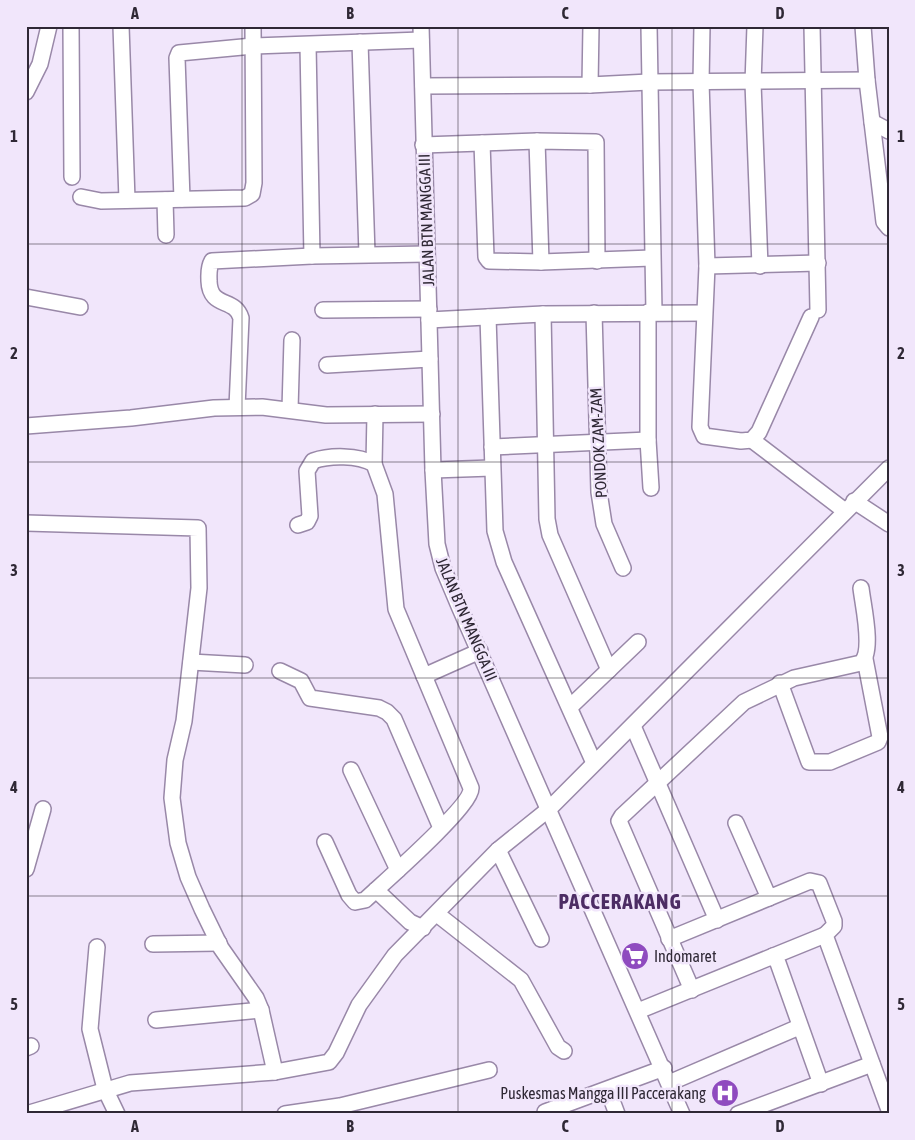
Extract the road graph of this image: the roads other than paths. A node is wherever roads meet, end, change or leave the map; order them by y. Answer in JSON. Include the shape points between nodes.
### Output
{"nodes":[{"id":1,"x":49,"y":26,"type":"edge"},
{"id":2,"x":70,"y":26,"type":"edge"},
{"id":3,"x":121,"y":26,"type":"edge"},
{"id":4,"x":253,"y":26,"type":"edge"},
{"id":5,"x":591,"y":26,"type":"edge"},
{"id":6,"x":649,"y":26,"type":"edge"},
{"id":7,"x":702,"y":26,"type":"edge"},
{"id":8,"x":755,"y":26,"type":"edge"},
{"id":9,"x":812,"y":26,"type":"edge"},
{"id":10,"x":863,"y":26,"type":"edge"},
{"id":11,"x":421,"y":33,"type":"edge"},
{"id":12,"x":360,"y":42,"type":"junction"},
{"id":13,"x":308,"y":45,"type":"junction"},
{"id":14,"x":253,"y":46,"type":"junction"},
{"id":15,"x":867,"y":80,"type":"junction"},
{"id":16,"x":649,"y":82,"type":"junction"},
{"id":17,"x":701,"y":82,"type":"junction"},
{"id":18,"x":753,"y":82,"type":"junction"},
{"id":19,"x":813,"y":82,"type":"junction"},
{"id":20,"x":423,"y":86,"type":"junction"},
{"id":21,"x":590,"y":86,"type":"junction"},
{"id":22,"x":26,"y":92,"type":"edge"},
{"id":23,"x":872,"y":122,"type":"junction"},
{"id":24,"x":889,"y":131,"type":"edge"},
{"id":25,"x":537,"y":141,"type":"junction"},
{"id":26,"x":482,"y":143,"type":"junction"},
{"id":27,"x":423,"y":145,"type":"junction"},
{"id":28,"x":72,"y":177,"type":"dead end"},
{"id":29,"x":81,"y":197,"type":"dead end"},
{"id":30,"x":182,"y":199,"type":"junction"},
{"id":31,"x":127,"y":200,"type":"junction"},
{"id":32,"x":166,"y":200,"type":"junction"},
{"id":33,"x":889,"y":228,"type":"edge"},
{"id":34,"x":166,"y":235,"type":"dead end"},
{"id":35,"x":367,"y":254,"type":"junction"},
{"id":36,"x":427,"y":254,"type":"junction"},
{"id":37,"x":312,"y":256,"type":"junction"},
{"id":38,"x":652,"y":258,"type":"junction"},
{"id":39,"x":597,"y":261,"type":"junction"},
{"id":40,"x":541,"y":262,"type":"junction"},
{"id":41,"x":818,"y":263,"type":"junction"},
{"id":42,"x":707,"y":266,"type":"junction"},
{"id":43,"x":760,"y":266,"type":"junction"},
{"id":44,"x":26,"y":297,"type":"edge"},
{"id":45,"x":80,"y":307,"type":"dead end"},
{"id":46,"x":323,"y":310,"type":"dead end"},
{"id":47,"x":651,"y":312,"type":"junction"},
{"id":48,"x":704,"y":313,"type":"junction"},
{"id":49,"x":543,"y":314,"type":"junction"},
{"id":50,"x":594,"y":314,"type":"junction"},
{"id":51,"x":429,"y":315,"type":"junction"},
{"id":52,"x":488,"y":317,"type":"junction"},
{"id":53,"x":292,"y":340,"type":"dead end"},
{"id":54,"x":430,"y":359,"type":"junction"},
{"id":55,"x":327,"y":366,"type":"dead end"},
{"id":56,"x":237,"y":408,"type":"junction"},
{"id":57,"x":290,"y":409,"type":"junction"},
{"id":58,"x":375,"y":414,"type":"junction"},
{"id":59,"x":432,"y":414,"type":"junction"},
{"id":60,"x":26,"y":426,"type":"edge"},
{"id":61,"x":648,"y":440,"type":"junction"},
{"id":62,"x":752,"y":440,"type":"junction"},
{"id":63,"x":596,"y":444,"type":"junction"},
{"id":64,"x":546,"y":445,"type":"junction"},
{"id":65,"x":492,"y":447,"type":"junction"},
{"id":66,"x":374,"y":464,"type":"junction"},
{"id":67,"x":492,"y":468,"type":"junction"},
{"id":68,"x":889,"y":468,"type":"edge"},
{"id":69,"x":433,"y":470,"type":"junction"},
{"id":70,"x":651,"y":488,"type":"dead end"},
{"id":71,"x":849,"y":506,"type":"junction"},
{"id":72,"x":26,"y":524,"type":"edge"},
{"id":73,"x":889,"y":524,"type":"edge"},
{"id":74,"x":298,"y":525,"type":"dead end"},
{"id":75,"x":623,"y":568,"type":"dead end"},
{"id":76,"x":861,"y":588,"type":"dead end"},
{"id":77,"x":638,"y":642,"type":"dead end"},
{"id":78,"x":480,"y":652,"type":"junction"},
{"id":79,"x":865,"y":660,"type":"junction"},
{"id":80,"x":191,"y":662,"type":"junction"},
{"id":81,"x":245,"y":665,"type":"dead end"},
{"id":82,"x":609,"y":670,"type":"junction"},
{"id":83,"x":280,"y":671,"type":"dead end"},
{"id":84,"x":424,"y":676,"type":"junction"},
{"id":85,"x":780,"y":683,"type":"junction"},
{"id":86,"x":570,"y":707,"type":"junction"},
{"id":87,"x":633,"y":726,"type":"junction"},
{"id":88,"x":594,"y":763,"type":"junction"},
{"id":89,"x":351,"y":770,"type":"dead end"},
{"id":90,"x":659,"y":782,"type":"junction"},
{"id":91,"x":43,"y":809,"type":"dead end"},
{"id":92,"x":550,"y":809,"type":"junction"},
{"id":93,"x":736,"y":823,"type":"dead end"},
{"id":94,"x":441,"y":828,"type":"junction"},
{"id":95,"x":325,"y":842,"type":"dead end"},
{"id":96,"x":498,"y":850,"type":"junction"},
{"id":97,"x":26,"y":869,"type":"edge"},
{"id":98,"x":398,"y":870,"type":"junction"},
{"id":99,"x":376,"y":890,"type":"junction"},
{"id":100,"x":769,"y":898,"type":"junction"},
{"id":101,"x":437,"y":914,"type":"junction"},
{"id":102,"x":717,"y":920,"type":"junction"},
{"id":103,"x":423,"y":928,"type":"junction"},
{"id":104,"x":826,"y":935,"type":"junction"},
{"id":105,"x":541,"y":939,"type":"dead end"},
{"id":106,"x":669,"y":940,"type":"junction"},
{"id":107,"x":219,"y":942,"type":"junction"},
{"id":108,"x":153,"y":944,"type":"dead end"},
{"id":109,"x":97,"y":947,"type":"dead end"},
{"id":110,"x":773,"y":956,"type":"junction"},
{"id":111,"x":692,"y":990,"type":"junction"},
{"id":112,"x":261,"y":1010,"type":"junction"},
{"id":113,"x":638,"y":1011,"type":"junction"},
{"id":114,"x":156,"y":1020,"type":"dead end"},
{"id":115,"x":799,"y":1027,"type":"junction"},
{"id":116,"x":564,"y":1050,"type":"dead end"},
{"id":117,"x":872,"y":1064,"type":"junction"},
{"id":118,"x":664,"y":1068,"type":"junction"},
{"id":119,"x":488,"y":1070,"type":"dead end"},
{"id":120,"x":275,"y":1072,"type":"junction"},
{"id":121,"x":669,"y":1083,"type":"junction"},
{"id":122,"x":821,"y":1084,"type":"junction"},
{"id":123,"x":105,"y":1088,"type":"junction"},
{"id":124,"x":608,"y":1090,"type":"junction"},
{"id":125,"x":889,"y":1110,"type":"edge"},
{"id":126,"x":44,"y":1111,"type":"edge"},
{"id":127,"x":545,"y":1112,"type":"dead end"},
{"id":128,"x":743,"y":1113,"type":"edge"},
{"id":129,"x":26,"y":1114,"type":"edge"},
{"id":130,"x":117,"y":1114,"type":"edge"},
{"id":131,"x":285,"y":1114,"type":"edge"},
{"id":132,"x":617,"y":1114,"type":"edge"},
{"id":133,"x":682,"y":1114,"type":"edge"}],
"edges":[{"from":1,"to":22,"type":"street","via":[[40,64]]},
{"from":2,"to":28,"type":"street"},
{"from":3,"to":31,"type":"street"},
{"from":4,"to":14,"type":"street"},
{"from":5,"to":21,"type":"street"},
{"from":6,"to":16,"type":"street"},
{"from":7,"to":17,"type":"street"},
{"from":8,"to":18,"type":"street"},
{"from":9,"to":19,"type":"street"},
{"from":10,"to":15,"type":"street"},
{"from":11,"to":12,"type":"street"},
{"from":11,"to":20,"type":"street","name":"JALAN BTN MANGGA III"},
{"from":12,"to":13,"type":"street"},
{"from":12,"to":35,"type":"street"},
{"from":13,"to":14,"type":"street"},
{"from":13,"to":37,"type":"street"},
{"from":14,"to":30,"type":"street","via":[[252,194],[246,198]]},
{"from":14,"to":30,"type":"street","via":[[182,52],[177,56]]},
{"from":15,"to":19,"type":"street"},
{"from":15,"to":23,"type":"street"},
{"from":16,"to":17,"type":"street"},
{"from":16,"to":21,"type":"street"},
{"from":16,"to":38,"type":"street"},
{"from":17,"to":18,"type":"street"},
{"from":17,"to":42,"type":"street"},
{"from":18,"to":19,"type":"street"},
{"from":18,"to":43,"type":"street"},
{"from":19,"to":41,"type":"street"},
{"from":20,"to":21,"type":"street"},
{"from":20,"to":27,"type":"street","name":"JALAN BTN MANGGA III"},
{"from":23,"to":24,"type":"street"},
{"from":23,"to":33,"type":"street","via":[[884,222]]},
{"from":25,"to":26,"type":"street"},
{"from":25,"to":39,"type":"street","via":[[596,142]]},
{"from":25,"to":40,"type":"street"},
{"from":26,"to":27,"type":"street"},
{"from":26,"to":40,"type":"street","via":[[487,260]]},
{"from":27,"to":36,"type":"street","name":"JALAN BTN MANGGA III"},
{"from":29,"to":31,"type":"street","via":[[101,201]]},
{"from":30,"to":32,"type":"street"},
{"from":31,"to":32,"type":"street"},
{"from":32,"to":34,"type":"street"},
{"from":35,"to":36,"type":"street"},
{"from":35,"to":37,"type":"street"},
{"from":36,"to":51,"type":"street","name":"JALAN BTN MANGGA III"},
{"from":37,"to":56,"type":"street","via":[[226,259],[211,263],[211,294],[239,311],[241,318]]},
{"from":38,"to":39,"type":"street"},
{"from":38,"to":47,"type":"street"},
{"from":39,"to":40,"type":"street"},
{"from":41,"to":43,"type":"street"},
{"from":41,"to":62,"type":"street","via":[[814,314],[759,432]]},
{"from":42,"to":43,"type":"street"},
{"from":42,"to":48,"type":"street"},
{"from":44,"to":45,"type":"street"},
{"from":46,"to":51,"type":"street"},
{"from":47,"to":48,"type":"street"},
{"from":47,"to":50,"type":"street"},
{"from":47,"to":61,"type":"street"},
{"from":48,"to":62,"type":"street","via":[[702,434],[709,438]]},
{"from":49,"to":50,"type":"street"},
{"from":49,"to":52,"type":"street"},
{"from":49,"to":64,"type":"street"},
{"from":50,"to":63,"type":"street","name":"PONDOK ZAM-ZAM"},
{"from":51,"to":52,"type":"street"},
{"from":51,"to":54,"type":"street","name":"JALAN BTN MANGGA III"},
{"from":52,"to":65,"type":"street"},
{"from":53,"to":57,"type":"street"},
{"from":54,"to":55,"type":"street"},
{"from":54,"to":59,"type":"street","name":"JALAN BTN MANGGA III"},
{"from":56,"to":57,"type":"street"},
{"from":56,"to":60,"type":"street"},
{"from":57,"to":58,"type":"street","via":[[326,415]]},
{"from":58,"to":59,"type":"street"},
{"from":58,"to":66,"type":"street"},
{"from":59,"to":69,"type":"street","name":"JALAN BTN MANGGA III"},
{"from":61,"to":63,"type":"street"},
{"from":61,"to":70,"type":"street"},
{"from":62,"to":71,"type":"street"},
{"from":63,"to":64,"type":"street"},
{"from":63,"to":75,"type":"street","name":"PONDOK ZAM-ZAM","via":[[602,514]]},
{"from":64,"to":65,"type":"street"},
{"from":64,"to":82,"type":"street","via":[[550,535]]},
{"from":65,"to":67,"type":"street"},
{"from":66,"to":74,"type":"street","via":[[356,458],[312,461],[307,471],[310,516],[307,522]]},
{"from":66,"to":84,"type":"street","via":[[385,494],[396,609]]},
{"from":67,"to":69,"type":"street"},
{"from":67,"to":86,"type":"street","via":[[494,531],[498,546]]},
{"from":68,"to":71,"type":"street"},
{"from":69,"to":78,"type":"street","name":"JALAN BTN MANGGA III","via":[[437,544],[443,568]]},
{"from":71,"to":73,"type":"street"},
{"from":71,"to":87,"type":"street"},
{"from":72,"to":80,"type":"street","via":[[198,528],[199,588]]},
{"from":76,"to":79,"type":"street","via":[[868,646]]},
{"from":77,"to":82,"type":"street"},
{"from":78,"to":84,"type":"street"},
{"from":78,"to":92,"type":"street","name":"JALAN BTN MANGGA III"},
{"from":79,"to":85,"type":"street","via":[[855,666]]},
{"from":79,"to":85,"type":"street","via":[[880,737],[878,742],[830,762],[809,762]]},
{"from":80,"to":81,"type":"street"},
{"from":80,"to":107,"type":"street","via":[[184,721],[174,760],[172,798],[178,843],[188,877]]},
{"from":82,"to":86,"type":"street"},
{"from":83,"to":94,"type":"street","via":[[301,681],[310,698],[379,708],[387,712],[394,720]]},
{"from":84,"to":94,"type":"street","via":[[472,788],[469,798]]},
{"from":85,"to":90,"type":"street","via":[[744,702]]},
{"from":86,"to":88,"type":"street"},
{"from":87,"to":88,"type":"street"},
{"from":87,"to":90,"type":"street"},
{"from":88,"to":92,"type":"street"},
{"from":89,"to":98,"type":"street"},
{"from":90,"to":102,"type":"street"},
{"from":90,"to":106,"type":"street","via":[[620,821]]},
{"from":91,"to":97,"type":"street"},
{"from":92,"to":96,"type":"street"},
{"from":92,"to":113,"type":"street","name":"JALAN BTN MANGGA III"},
{"from":93,"to":100,"type":"street"},
{"from":94,"to":98,"type":"street"},
{"from":95,"to":99,"type":"street","via":[[352,900],[364,900]]},
{"from":96,"to":101,"type":"street"},
{"from":96,"to":105,"type":"street"},
{"from":98,"to":99,"type":"street"},
{"from":99,"to":103,"type":"street","via":[[410,922]]},
{"from":100,"to":102,"type":"street"},
{"from":100,"to":104,"type":"street","via":[[810,881],[819,883],[834,921]]},
{"from":101,"to":103,"type":"street"},
{"from":101,"to":116,"type":"street","via":[[521,980],[558,1047]]},
{"from":102,"to":106,"type":"street"},
{"from":103,"to":120,"type":"street","via":[[395,955],[359,1005],[329,1062]]},
{"from":104,"to":110,"type":"street"},
{"from":104,"to":117,"type":"street"},
{"from":106,"to":111,"type":"street"},
{"from":107,"to":108,"type":"street"},
{"from":107,"to":112,"type":"street"},
{"from":109,"to":123,"type":"street","via":[[90,1029]]},
{"from":110,"to":111,"type":"street"},
{"from":110,"to":115,"type":"street"},
{"from":111,"to":113,"type":"street"},
{"from":112,"to":114,"type":"street"},
{"from":112,"to":120,"type":"street"},
{"from":113,"to":118,"type":"street","name":"JALAN BTN MANGGA III"},
{"from":115,"to":121,"type":"street"},
{"from":115,"to":122,"type":"street"},
{"from":117,"to":122,"type":"street"},
{"from":117,"to":125,"type":"street"},
{"from":118,"to":121,"type":"street","name":"JALAN BTN MANGGA III"},
{"from":118,"to":124,"type":"street"},
{"from":119,"to":131,"type":"street","via":[[340,1106]]},
{"from":120,"to":123,"type":"street","via":[[130,1083]]},
{"from":121,"to":133,"type":"street","name":"JALAN BTN MANGGA III"},
{"from":122,"to":128,"type":"street"},
{"from":123,"to":126,"type":"street"},
{"from":123,"to":130,"type":"street"},
{"from":124,"to":127,"type":"street"},
{"from":124,"to":132,"type":"street"},
{"from":126,"to":129,"type":"street"}]}
